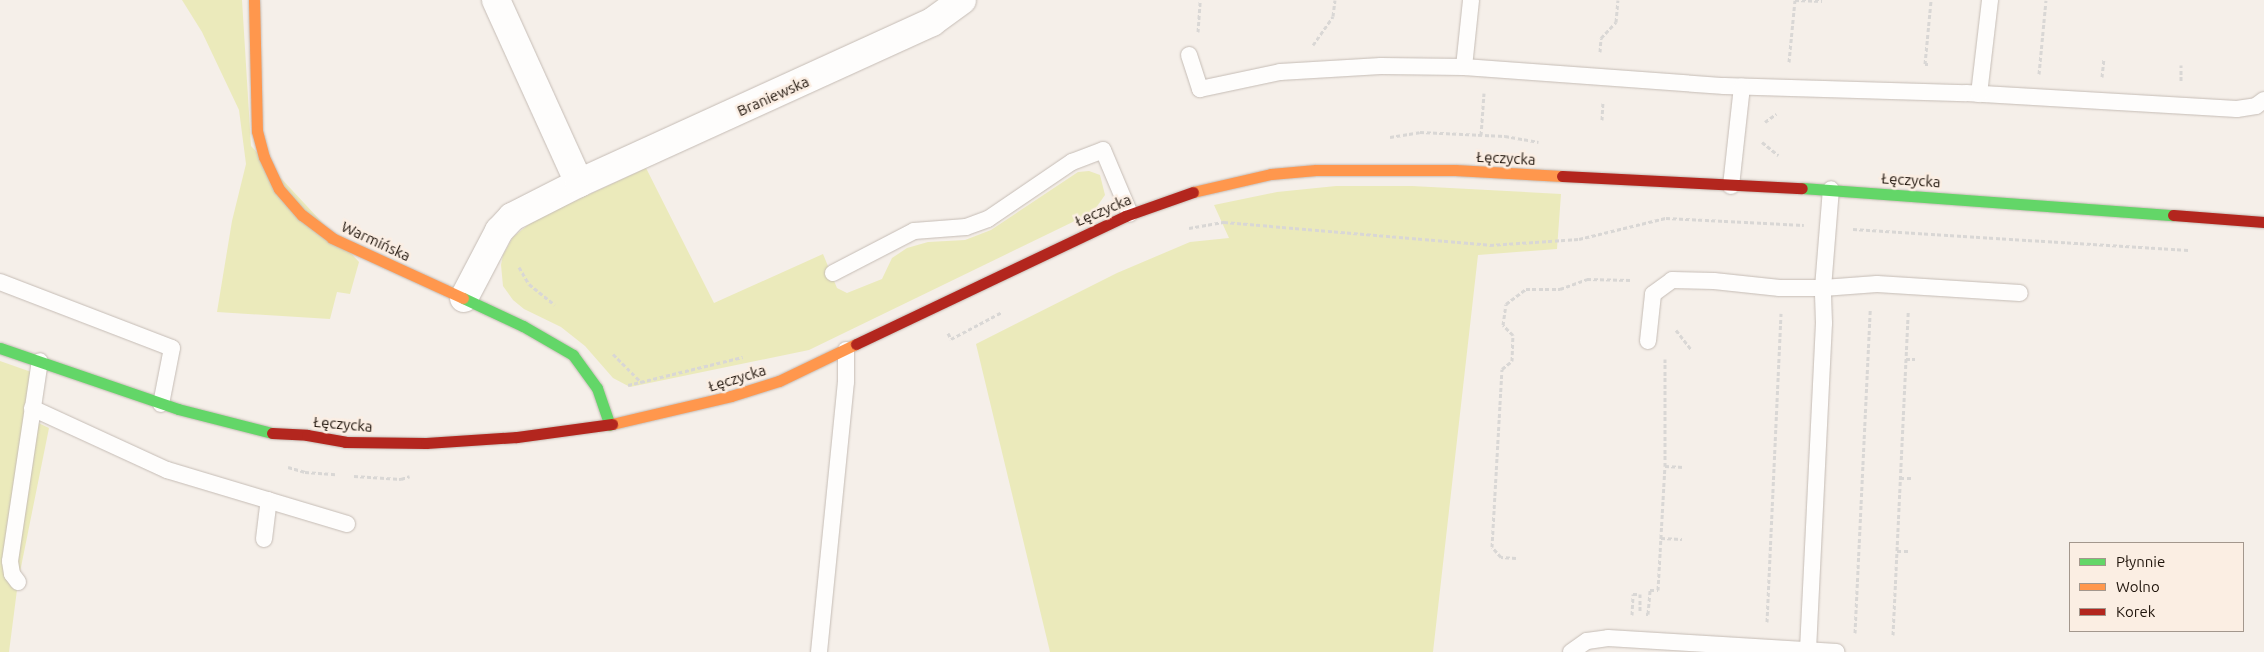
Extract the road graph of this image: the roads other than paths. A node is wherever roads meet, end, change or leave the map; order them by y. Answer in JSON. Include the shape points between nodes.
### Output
{"nodes":[{"id":1,"x":254,"y":0,"type":"edge"},
{"id":2,"x":496,"y":0,"type":"edge"},
{"id":3,"x":962,"y":0,"type":"edge"},
{"id":4,"x":1470,"y":0,"type":"edge"},
{"id":5,"x":1990,"y":0,"type":"edge"},
{"id":6,"x":1189,"y":55,"type":"dead end"},
{"id":7,"x":1464,"y":67,"type":"junction"},
{"id":8,"x":1742,"y":87,"type":"junction"},
{"id":9,"x":1978,"y":94,"type":"junction"},
{"id":10,"x":2264,"y":100,"type":"edge"},
{"id":11,"x":579,"y":183,"type":"junction"},
{"id":12,"x":1731,"y":186,"type":"junction"},
{"id":13,"x":1831,"y":189,"type":"junction"},
{"id":14,"x":1130,"y":214,"type":"junction"},
{"id":15,"x":2264,"y":222,"type":"edge"},
{"id":16,"x":832,"y":273,"type":"dead end"},
{"id":17,"x":0,"y":282,"type":"edge"},
{"id":18,"x":1823,"y":288,"type":"junction"},
{"id":19,"x":2020,"y":293,"type":"dead end"},
{"id":20,"x":464,"y":298,"type":"junction"},
{"id":21,"x":1648,"y":341,"type":"dead end"},
{"id":22,"x":0,"y":348,"type":"edge"},
{"id":23,"x":846,"y":350,"type":"junction"},
{"id":24,"x":40,"y":361,"type":"junction"},
{"id":25,"x":161,"y":404,"type":"junction"},
{"id":26,"x":32,"y":408,"type":"junction"},
{"id":27,"x":610,"y":425,"type":"junction"},
{"id":28,"x":269,"y":500,"type":"junction"},
{"id":29,"x":347,"y":524,"type":"dead end"},
{"id":30,"x":264,"y":538,"type":"dead end"},
{"id":31,"x":18,"y":582,"type":"dead end"},
{"id":32,"x":1808,"y":650,"type":"junction"},
{"id":33,"x":819,"y":652,"type":"edge"},
{"id":34,"x":1571,"y":652,"type":"edge"},
{"id":35,"x":1837,"y":652,"type":"edge"}],
"edges":[{"from":1,"to":20,"type":"main road","name":"Warmińska","via":[[257,131],[264,157],[279,189],[302,215],[332,238]]},
{"from":2,"to":11,"type":"street"},
{"from":3,"to":11,"type":"street","name":"Braniewska","via":[[932,22]]},
{"from":4,"to":7,"type":"lane"},
{"from":5,"to":9,"type":"lane"},
{"from":6,"to":7,"type":"lane","via":[[1200,89],[1267,74],[1324,68]]},
{"from":7,"to":8,"type":"lane"},
{"from":8,"to":9,"type":"lane"},
{"from":8,"to":12,"type":"lane"},
{"from":9,"to":10,"type":"lane","via":[[2236,109],[2256,106]]},
{"from":11,"to":20,"type":"street","name":"Braniewska","via":[[512,217],[499,231]]},
{"from":12,"to":13,"type":"main road","name":"Łęczycka"},
{"from":12,"to":14,"type":"main road","name":"Łęczycka","via":[[1455,170],[1316,170],[1224,183]]},
{"from":13,"to":15,"type":"main road","name":"Łęczycka"},
{"from":13,"to":18,"type":"lane"},
{"from":14,"to":16,"type":"lane","via":[[1103,150],[1072,162],[988,219],[966,227],[914,231]]},
{"from":14,"to":23,"type":"main road","name":"Łęczycka"},
{"from":17,"to":25,"type":"lane","via":[[172,348]]},
{"from":18,"to":19,"type":"lane","via":[[1877,284]]},
{"from":18,"to":21,"type":"lane","via":[[1672,280],[1653,294]]},
{"from":18,"to":32,"type":"lane"},
{"from":20,"to":27,"type":"main road","name":"Warmińska","via":[[552,341],[573,355],[597,388]]},
{"from":22,"to":24,"type":"main road","name":"Łęczycka"},
{"from":23,"to":27,"type":"main road","name":"Łęczycka","via":[[779,381]]},
{"from":23,"to":33,"type":"lane","via":[[846,382]]},
{"from":24,"to":25,"type":"main road","name":"Łęczycka"},
{"from":24,"to":26,"type":"lane"},
{"from":25,"to":27,"type":"main road","name":"Łęczycka","via":[[269,433],[345,442],[426,443],[517,437]]},
{"from":26,"to":28,"type":"lane","via":[[167,470]]},
{"from":26,"to":31,"type":"lane","via":[[10,562],[12,574]]},
{"from":28,"to":29,"type":"lane"},
{"from":28,"to":30,"type":"lane"},
{"from":32,"to":34,"type":"lane","via":[[1608,638],[1587,640]]},
{"from":32,"to":35,"type":"lane"}]}
